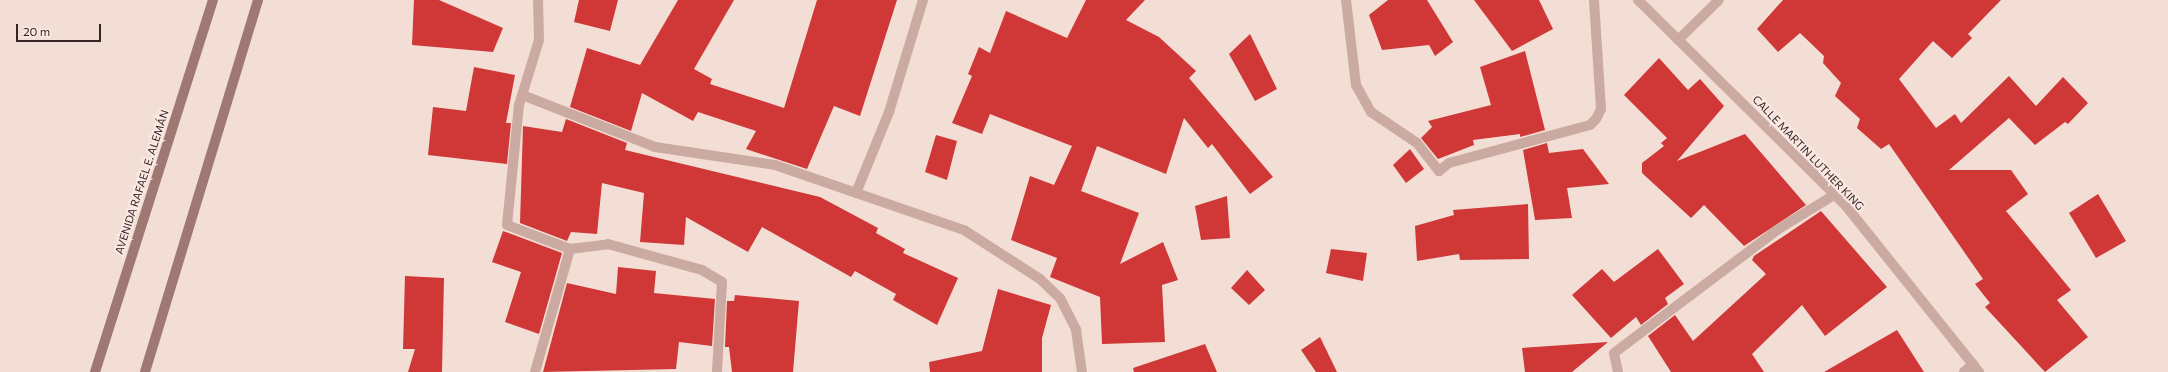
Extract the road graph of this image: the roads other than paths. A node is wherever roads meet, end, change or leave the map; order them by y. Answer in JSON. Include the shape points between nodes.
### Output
{"nodes":[{"id":1,"x":213,"y":0,"type":"edge"},
{"id":2,"x":258,"y":0,"type":"edge"},
{"id":3,"x":538,"y":0,"type":"edge"},
{"id":4,"x":923,"y":0,"type":"edge"},
{"id":5,"x":1346,"y":0,"type":"edge"},
{"id":6,"x":1594,"y":0,"type":"edge"},
{"id":7,"x":1638,"y":0,"type":"edge"},
{"id":8,"x":1720,"y":0,"type":"edge"},
{"id":9,"x":1678,"y":40,"type":"junction"},
{"id":10,"x":524,"y":96,"type":"junction"},
{"id":11,"x":856,"y":193,"type":"junction"},
{"id":12,"x":1834,"y":195,"type":"junction"},
{"id":13,"x":570,"y":249,"type":"junction"},
{"id":14,"x":1976,"y":368,"type":"edge"},
{"id":15,"x":95,"y":372,"type":"edge"},
{"id":16,"x":145,"y":372,"type":"edge"},
{"id":17,"x":535,"y":372,"type":"edge"},
{"id":18,"x":717,"y":372,"type":"edge"},
{"id":19,"x":1082,"y":372,"type":"edge"},
{"id":20,"x":1618,"y":372,"type":"edge"},
{"id":21,"x":1964,"y":372,"type":"edge"}],
"edges":[{"from":1,"to":15,"type":"main road","name":"AVENIDA RAFAEL E. ALEMÁN"},
{"from":2,"to":16,"type":"main road"},
{"from":3,"to":10,"type":"street","via":[[539,40]]},
{"from":4,"to":11,"type":"street","via":[[889,112]]},
{"from":5,"to":6,"type":"street","via":[[1356,85],[1371,112],[1417,143],[1439,171],[1450,163],[1590,125],[1596,119],[1601,109]]},
{"from":7,"to":9,"type":"street","name":"CALLE MARTIN LUTHER KING"},
{"from":8,"to":9,"type":"street"},
{"from":9,"to":12,"type":"street","name":"CALLE MARTIN LUTHER KING"},
{"from":10,"to":11,"type":"street","via":[[655,147],[775,165]]},
{"from":10,"to":13,"type":"street","via":[[519,105],[507,225]]},
{"from":11,"to":19,"type":"street","via":[[964,230],[1040,279],[1070,313],[1076,330]]},
{"from":12,"to":14,"type":"street","name":"CALLE MARTIN LUTHER KING"},
{"from":12,"to":20,"type":"street","via":[[1777,230],[1614,353]]},
{"from":13,"to":17,"type":"street"},
{"from":13,"to":18,"type":"street","via":[[608,244],[702,270],[722,282]]},
{"from":14,"to":21,"type":"street"}]}
